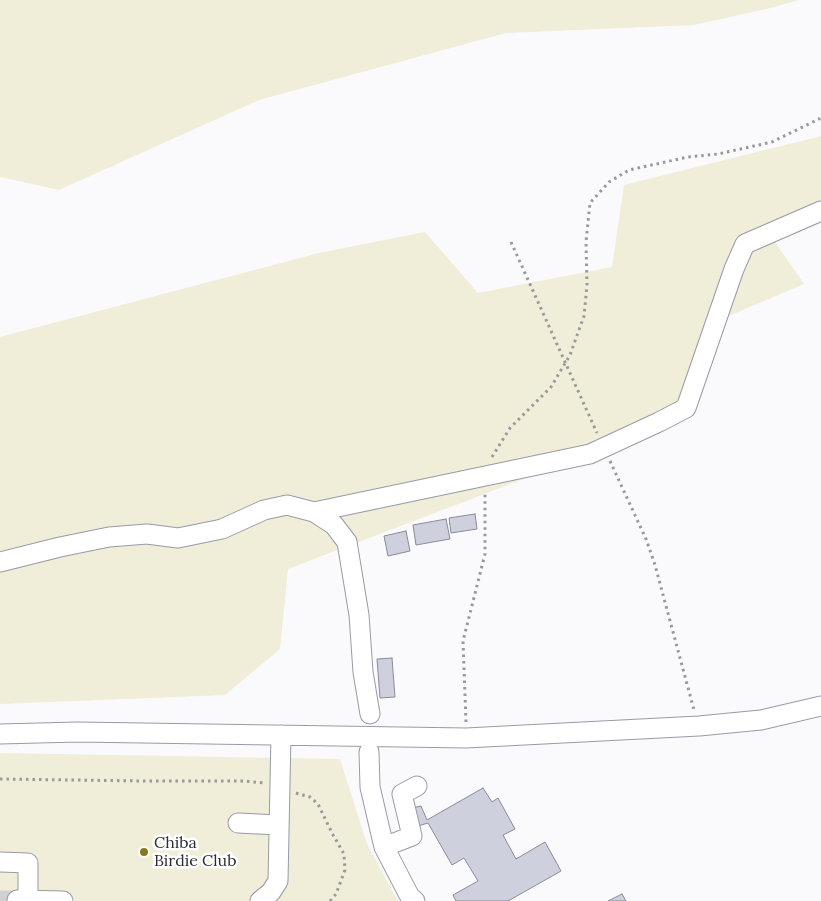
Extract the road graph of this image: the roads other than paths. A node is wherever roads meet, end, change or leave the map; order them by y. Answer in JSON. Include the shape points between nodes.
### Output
{"nodes":[{"id":1,"x":821,"y":211,"type":"edge"},
{"id":2,"x":314,"y":512,"type":"junction"},
{"id":3,"x":0,"y":562,"type":"edge"},
{"id":4,"x":821,"y":706,"type":"edge"},
{"id":5,"x":370,"y":714,"type":"dead end"},
{"id":6,"x":0,"y":734,"type":"edge"},
{"id":7,"x":281,"y":735,"type":"junction"},
{"id":8,"x":369,"y":752,"type":"dead end"},
{"id":9,"x":417,"y":786,"type":"dead end"},
{"id":10,"x":238,"y":823,"type":"dead end"},
{"id":11,"x":279,"y":825,"type":"junction"},
{"id":12,"x":384,"y":847,"type":"junction"},
{"id":13,"x":0,"y":862,"type":"edge"},
{"id":14,"x":22,"y":900,"type":"edge"},
{"id":15,"x":63,"y":901,"type":"edge"},
{"id":16,"x":260,"y":901,"type":"edge"},
{"id":17,"x":415,"y":901,"type":"edge"}],
"edges":[{"from":1,"to":2,"type":"street","via":[[744,244],[686,408],[590,454]]},
{"from":2,"to":3,"type":"street","via":[[287,505],[264,510],[222,529],[178,538],[147,534],[109,536]]},
{"from":2,"to":5,"type":"street","via":[[334,525],[347,542]]},
{"from":4,"to":7,"type":"street","via":[[761,720],[699,726],[466,738]]},
{"from":6,"to":7,"type":"street"},
{"from":7,"to":11,"type":"street"},
{"from":8,"to":12,"type":"street","via":[[370,787]]},
{"from":9,"to":12,"type":"street","via":[[402,794],[412,836]]},
{"from":10,"to":11,"type":"street"},
{"from":11,"to":16,"type":"street","via":[[278,881]]},
{"from":12,"to":17,"type":"street"},
{"from":13,"to":14,"type":"street","via":[[28,863]]},
{"from":14,"to":15,"type":"street"}]}
